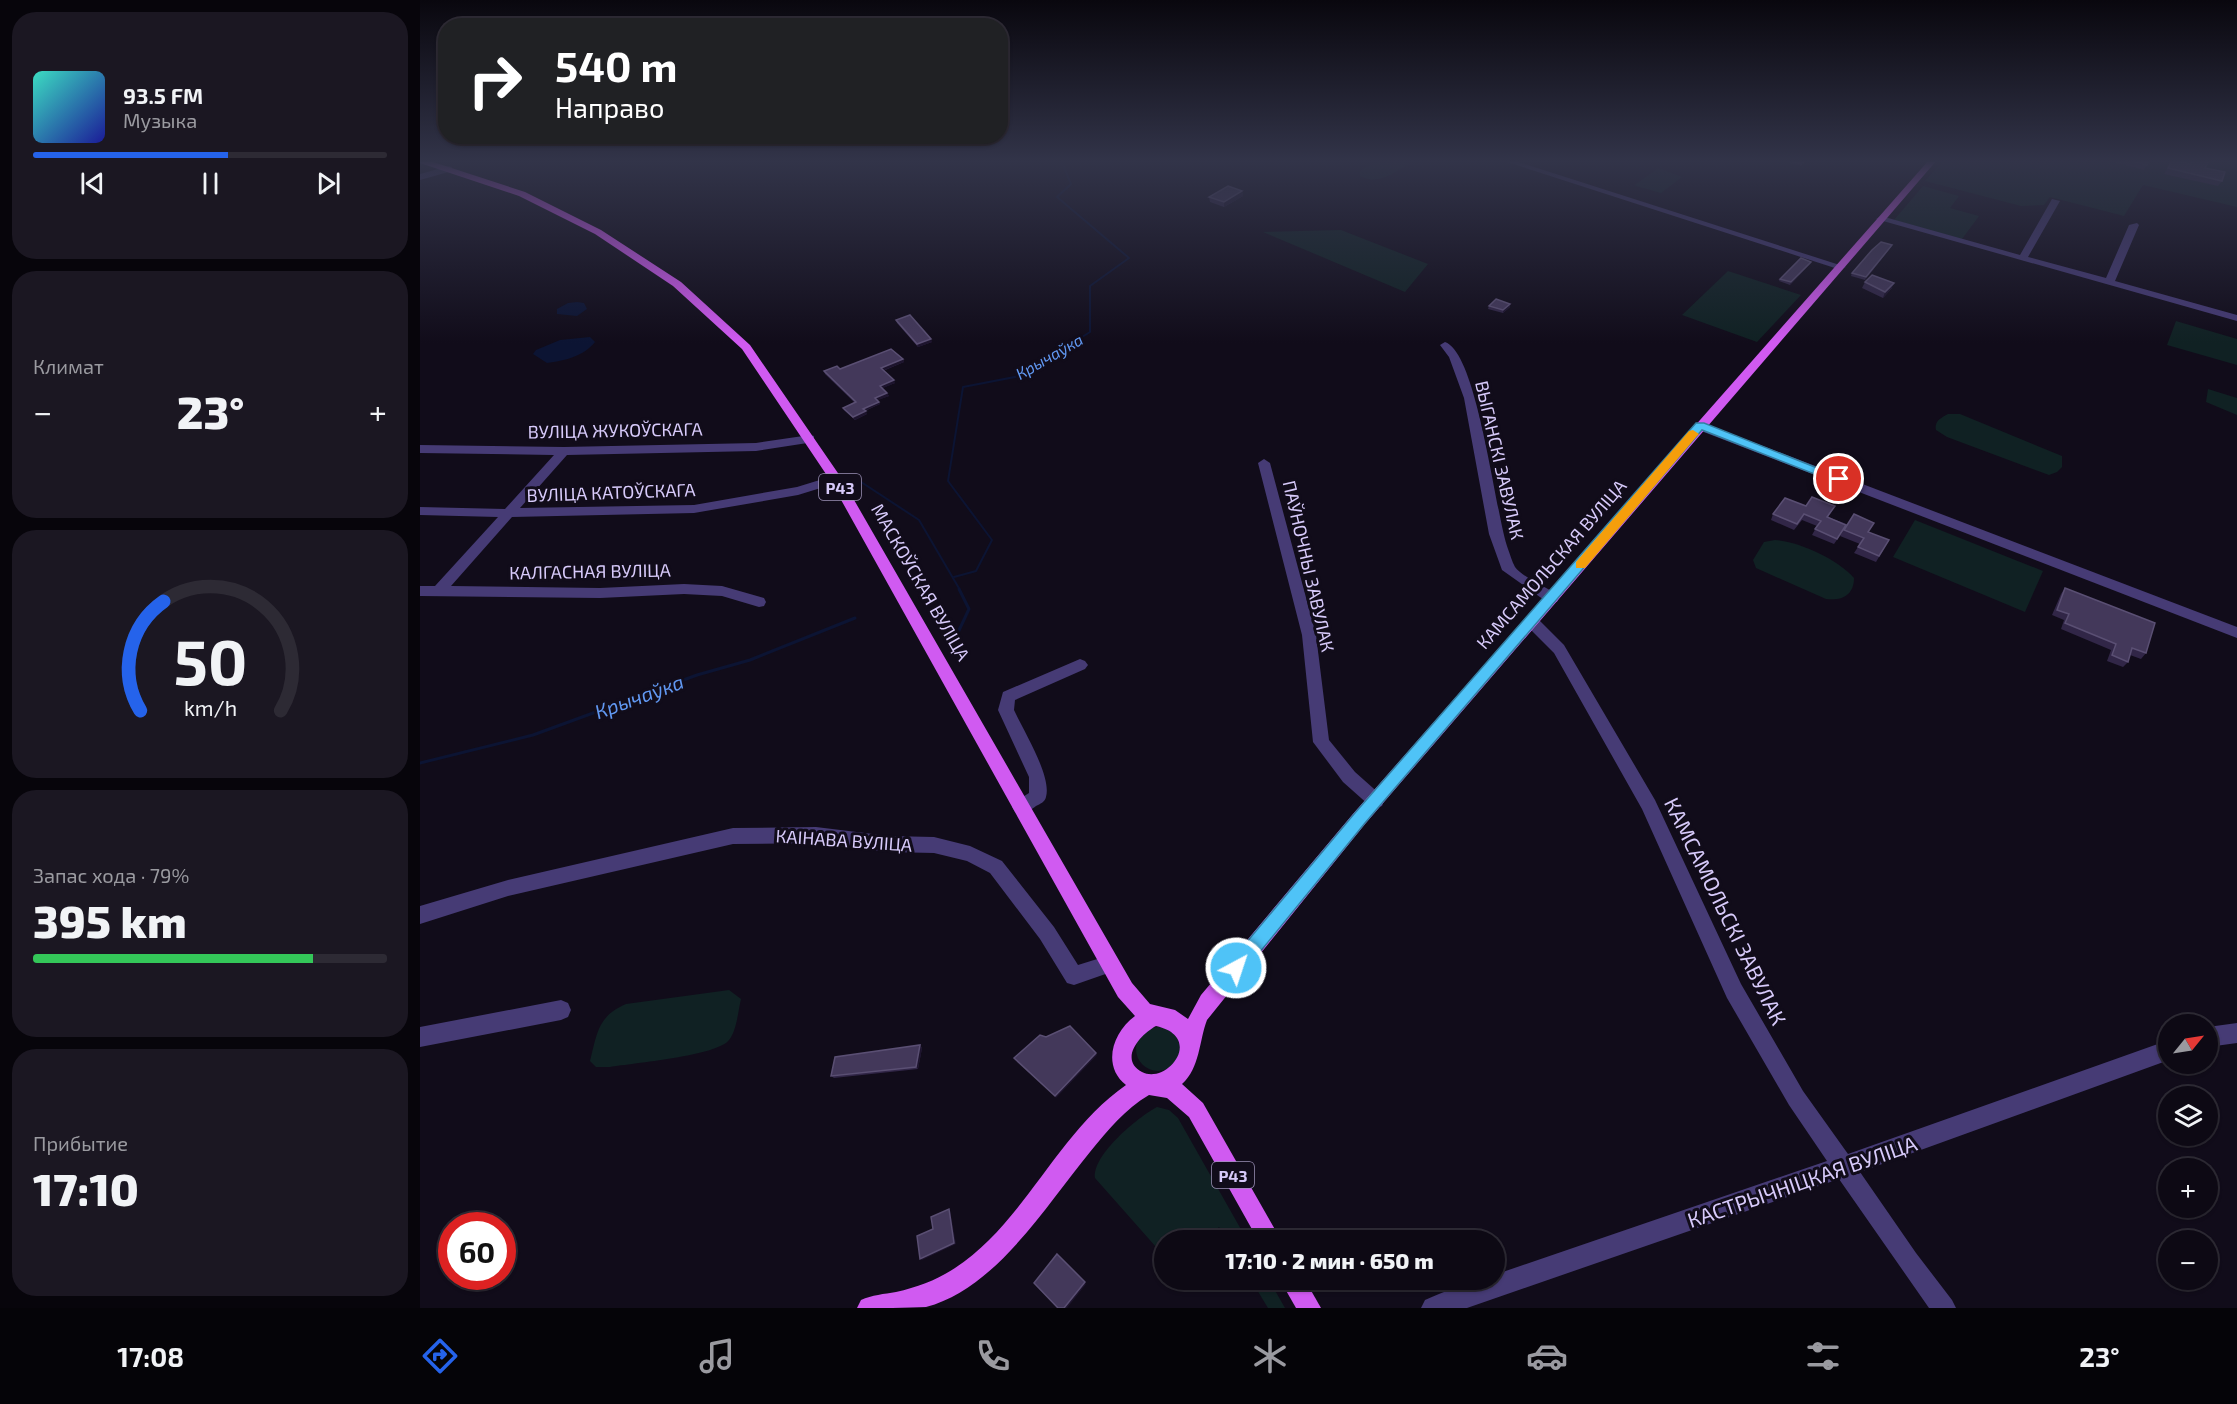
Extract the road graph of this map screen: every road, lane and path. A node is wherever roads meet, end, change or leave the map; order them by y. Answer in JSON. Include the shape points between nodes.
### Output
{"nodes":[{"id":1,"x":577,"y":221,"type":"edge"},
{"id":2,"x":1697,"y":221,"type":"edge"},
{"id":3,"x":1879,"y":221,"type":"edge"},
{"id":4,"x":1888,"y":221,"type":"edge"},
{"id":5,"x":2044,"y":221,"type":"edge"},
{"id":6,"x":2134,"y":225,"type":"dead end"},
{"id":7,"x":2023,"y":258,"type":"junction"},
{"id":8,"x":1841,"y":267,"type":"junction"},
{"id":9,"x":2109,"y":282,"type":"junction"},
{"id":10,"x":2237,"y":318,"type":"edge"},
{"id":11,"x":1445,"y":345,"type":"dead end"},
{"id":12,"x":1700,"y":426,"type":"junction"},
{"id":13,"x":810,"y":439,"type":"junction"},
{"id":14,"x":420,"y":449,"type":"edge"},
{"id":15,"x":564,"y":451,"type":"junction"},
{"id":16,"x":1264,"y":463,"type":"dead end"},
{"id":17,"x":836,"y":479,"type":"junction"},
{"id":18,"x":420,"y":511,"type":"edge"},
{"id":19,"x":509,"y":513,"type":"junction"},
{"id":20,"x":420,"y":591,"type":"edge"},
{"id":21,"x":439,"y":591,"type":"junction"},
{"id":22,"x":1552,"y":598,"type":"junction"},
{"id":23,"x":759,"y":602,"type":"dead end"},
{"id":24,"x":1532,"y":622,"type":"junction"},
{"id":25,"x":2237,"y":633,"type":"edge"},
{"id":26,"x":1080,"y":665,"type":"dead end"},
{"id":27,"x":1376,"y":801,"type":"junction"},
{"id":28,"x":1021,"y":807,"type":"junction"},
{"id":29,"x":420,"y":915,"type":"edge"},
{"id":30,"x":1110,"y":964,"type":"junction"},
{"id":31,"x":1125,"y":990,"type":"junction"},
{"id":32,"x":1208,"y":1002,"type":"junction"},
{"id":33,"x":561,"y":1010,"type":"dead end"},
{"id":34,"x":1161,"y":1016,"type":"junction"},
{"id":35,"x":2237,"y":1033,"type":"edge"},
{"id":36,"x":2218,"y":1036,"type":"edge"},
{"id":37,"x":420,"y":1037,"type":"edge"},
{"id":38,"x":1126,"y":1038,"type":"junction"},
{"id":39,"x":1190,"y":1048,"type":"junction"},
{"id":40,"x":2158,"y":1054,"type":"edge"},
{"id":41,"x":1123,"y":1062,"type":"junction"},
{"id":42,"x":1151,"y":1085,"type":"junction"},
{"id":43,"x":1196,"y":1110,"type":"junction"},
{"id":44,"x":1108,"y":1113,"type":"junction"},
{"id":45,"x":1842,"y":1167,"type":"junction"},
{"id":46,"x":1264,"y":1230,"type":"edge"},
{"id":47,"x":1298,"y":1290,"type":"edge"},
{"id":48,"x":869,"y":1308,"type":"edge"},
{"id":49,"x":1309,"y":1308,"type":"edge"},
{"id":50,"x":1433,"y":1308,"type":"edge"},
{"id":51,"x":1944,"y":1308,"type":"edge"}],
"edges":[{"from":1,"to":13,"type":"main road","name":"МАСКОЎСКАЯ ВУЛІЦА","number":"Р43","via":[[677,284],[746,347]]},
{"from":2,"to":8,"type":"street"},
{"from":3,"to":8,"type":"main road","name":"КАМСАМОЛЬСКАЯ ВУЛІЦА"},
{"from":4,"to":7,"type":"street"},
{"from":5,"to":7,"type":"street"},
{"from":6,"to":9,"type":"street"},
{"from":7,"to":9,"type":"street"},
{"from":8,"to":12,"type":"main road","name":"КАМСАМОЛЬСКАЯ ВУЛІЦА"},
{"from":9,"to":10,"type":"street"},
{"from":11,"to":22,"type":"street","name":"ВЫГАНСКІ ЗАВУЛАК","via":[[1454,357],[1470,398],[1496,534],[1509,570]]},
{"from":12,"to":22,"type":"main road","name":"КАМСАМОЛЬСКАЯ ВУЛІЦА"},
{"from":12,"to":25,"type":"street"},
{"from":13,"to":15,"type":"street","name":"ВУЛІЦА ЖУКОЎСКАГА","via":[[756,447]]},
{"from":13,"to":17,"type":"main road","name":"МАСКОЎСКАЯ ВУЛІЦА","number":"Р43"},
{"from":14,"to":15,"type":"street","name":"ВУЛІЦА ЖУКОЎСКАГА"},
{"from":15,"to":19,"type":"street"},
{"from":16,"to":27,"type":"street","name":"ПАЎНОЧНЫ ЗАВУЛАК","via":[[1309,635],[1322,742],[1349,777]]},
{"from":17,"to":19,"type":"street","name":"ВУЛІЦА КАТОЎСКАГА","via":[[798,491],[694,509]]},
{"from":17,"to":28,"type":"main road","name":"МАСКОЎСКАЯ ВУЛІЦА","number":"Р43"},
{"from":18,"to":19,"type":"street","name":"ВУЛІЦА КАТОЎСКАГА"},
{"from":19,"to":21,"type":"street"},
{"from":20,"to":21,"type":"street","name":"КАЛГАСНАЯ ВУЛІЦА"},
{"from":21,"to":23,"type":"street","name":"КАЛГАСНАЯ ВУЛІЦА","via":[[600,593],[684,589],[722,591]]},
{"from":22,"to":24,"type":"main road","name":"КАМСАМОЛЬСКАЯ ВУЛІЦА"},
{"from":24,"to":27,"type":"main road","name":"КАМСАМОЛЬСКАЯ ВУЛІЦА"},
{"from":24,"to":45,"type":"street","name":"КАМСАМОЛЬСКІ ЗАВУЛАК","via":[[1559,649],[1649,805],[1734,992]]},
{"from":26,"to":28,"type":"street","via":[[1008,696],[1006,710],[1037,777],[1038,796]]},
{"from":27,"to":32,"type":"main road","name":"КАМСАМОЛЬСКАЯ ВУЛІЦА"},
{"from":28,"to":30,"type":"main road","name":"МАСКОЎСКАЯ ВУЛІЦА","number":"Р43"},
{"from":29,"to":30,"type":"street","name":"КАІНАВА ВУЛІЦА","via":[[508,888],[733,836],[816,835],[934,845],[970,854],[996,867],[1047,933],[1074,976]]},
{"from":30,"to":31,"type":"main road","name":"МАСКОЎСКАЯ ВУЛІЦА","number":"Р43"},
{"from":31,"to":34,"type":"main road","name":"МАСКОЎСКАЯ ВУЛІЦА","number":"Р43","via":[[1143,1011]]},
{"from":31,"to":38,"type":"main road","name":"МАСКОЎСКАЯ ВУЛІЦА","number":"Р43","via":[[1130,1006]]},
{"from":32,"to":34,"type":"main road","name":"КАМСАМОЛЬСКАЯ ВУЛІЦА","via":[[1188,1013]]},
{"from":32,"to":39,"type":"main road","name":"КАМСАМОЛЬСКАЯ ВУЛІЦА","via":[[1200,1014]]},
{"from":33,"to":37,"type":"street"},
{"from":34,"to":38,"type":"main road","via":[[1133,1027]]},
{"from":34,"to":39,"type":"main road","number":"Р43","via":[[1177,1020],[1186,1028]]},
{"from":35,"to":36,"type":"street"},
{"from":38,"to":41,"type":"main road","number":"Р43"},
{"from":39,"to":42,"type":"main road","via":[[1182,1070],[1171,1080]]},
{"from":39,"to":43,"type":"main road","number":"Р43","via":[[1188,1078]]},
{"from":40,"to":45,"type":"street","name":"КАСТРЫЧНІЦКАЯ ВУЛІЦА"},
{"from":41,"to":42,"type":"main road","number":"Р43","via":[[1136,1080]]},
{"from":41,"to":44,"type":"main road","via":[[1121,1084]]},
{"from":42,"to":43,"type":"main road","number":"Р43","via":[[1184,1096]]},
{"from":42,"to":44,"type":"main road","via":[[1134,1091]]},
{"from":43,"to":46,"type":"main road","number":"Р43"},
{"from":44,"to":48,"type":"main road","via":[[981,1262],[949,1286],[903,1303]]},
{"from":45,"to":50,"type":"street","name":"КАСТРЫЧНІЦКАЯ ВУЛІЦА"},
{"from":45,"to":51,"type":"street","name":"КАМСАМОЛЬСКІ ЗАВУЛАК"},
{"from":47,"to":49,"type":"main road"}]}
